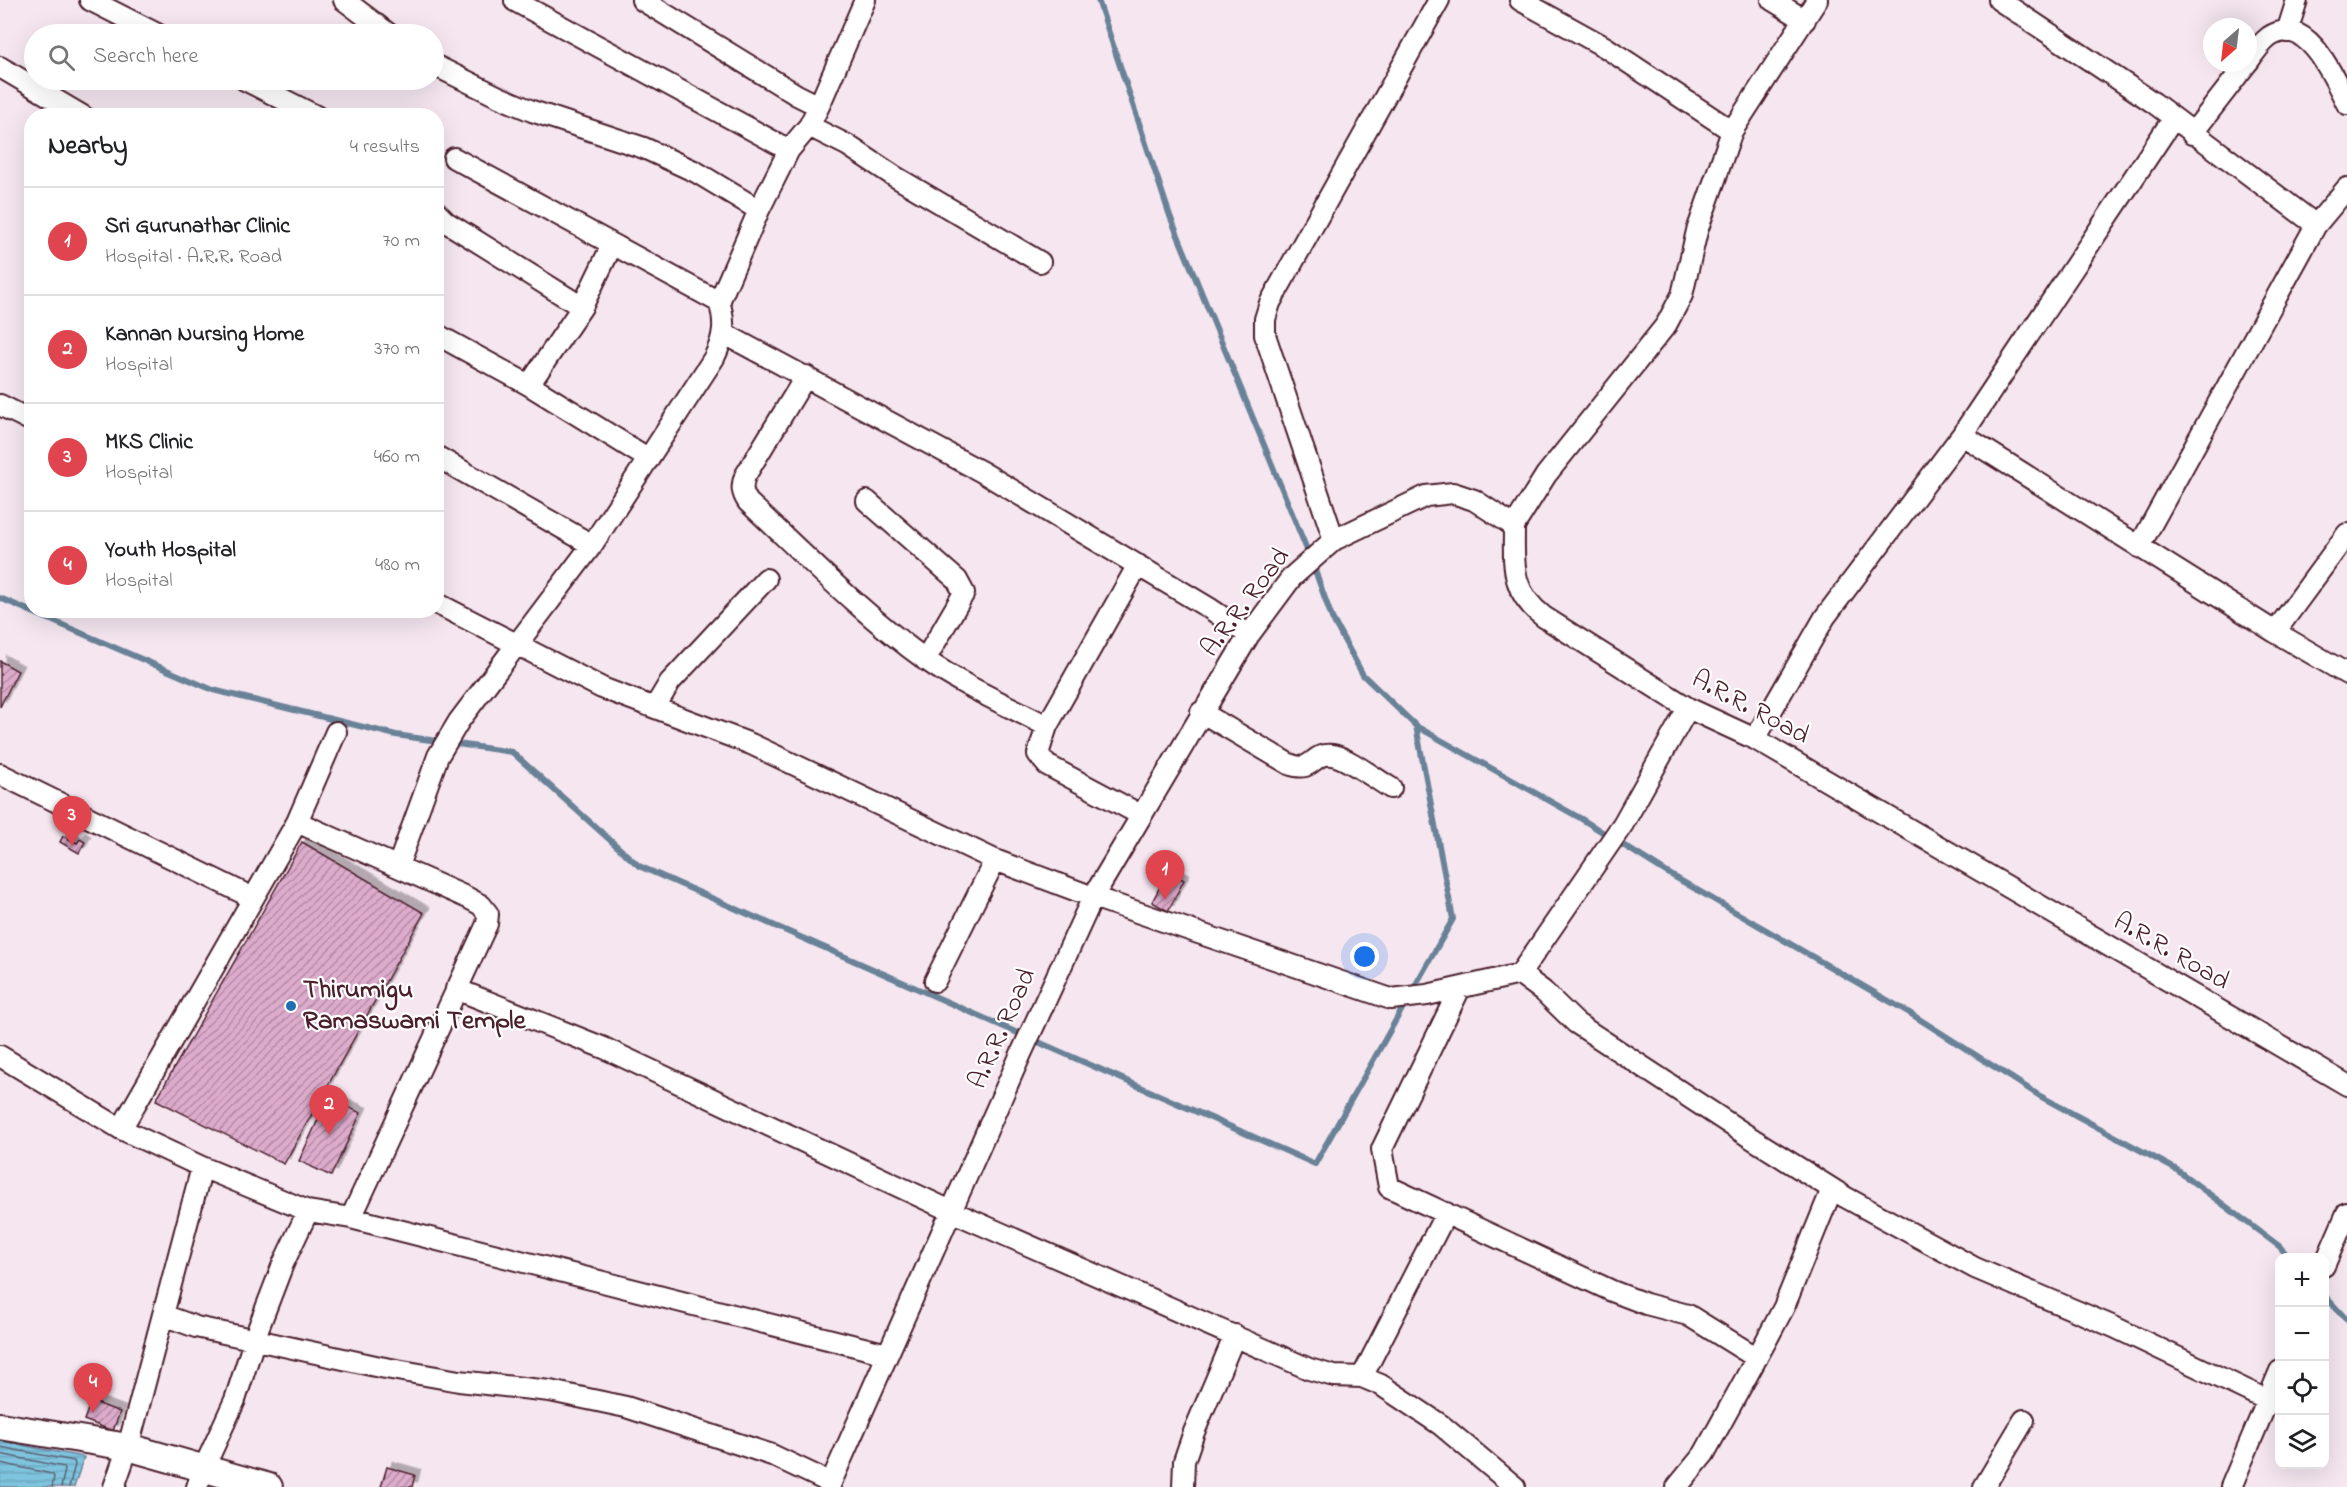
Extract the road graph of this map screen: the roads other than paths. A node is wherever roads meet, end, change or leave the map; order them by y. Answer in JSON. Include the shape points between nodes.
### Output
{"nodes":[{"id":1,"x":90,"y":0,"type":"edge"},
{"id":2,"x":344,"y":0,"type":"edge"},
{"id":3,"x":642,"y":0,"type":"edge"},
{"id":4,"x":865,"y":0,"type":"edge"},
{"id":5,"x":1439,"y":0,"type":"edge"},
{"id":6,"x":1520,"y":0,"type":"edge"},
{"id":7,"x":1772,"y":0,"type":"edge"},
{"id":8,"x":1817,"y":0,"type":"edge"},
{"id":9,"x":1999,"y":0,"type":"edge"},
{"id":10,"x":2298,"y":0,"type":"edge"},
{"id":11,"x":515,"y":1,"type":"edge"},
{"id":12,"x":1805,"y":20,"type":"junction"},
{"id":13,"x":137,"y":24,"type":"edge"},
{"id":14,"x":376,"y":24,"type":"edge"},
{"id":15,"x":2288,"y":32,"type":"junction"},
{"id":16,"x":2257,"y":50,"type":"edge"},
{"id":17,"x":0,"y":67,"type":"edge"},
{"id":18,"x":444,"y":70,"type":"edge"},
{"id":19,"x":2240,"y":72,"type":"edge"},
{"id":20,"x":24,"y":81,"type":"edge"},
{"id":21,"x":39,"y":90,"type":"edge"},
{"id":22,"x":265,"y":90,"type":"edge"},
{"id":23,"x":2347,"y":104,"type":"edge"},
{"id":24,"x":819,"y":106,"type":"junction"},
{"id":25,"x":69,"y":108,"type":"edge"},
{"id":26,"x":300,"y":108,"type":"edge"},
{"id":27,"x":2173,"y":119,"type":"junction"},
{"id":28,"x":809,"y":126,"type":"junction"},
{"id":29,"x":1732,"y":131,"type":"junction"},
{"id":30,"x":2192,"y":134,"type":"junction"},
{"id":31,"x":789,"y":150,"type":"junction"},
{"id":32,"x":454,"y":158,"type":"dead end"},
{"id":33,"x":2347,"y":188,"type":"edge"},
{"id":34,"x":759,"y":210,"type":"junction"},
{"id":35,"x":444,"y":220,"type":"edge"},
{"id":36,"x":2316,"y":225,"type":"junction"},
{"id":37,"x":612,"y":245,"type":"junction"},
{"id":38,"x":1040,"y":262,"type":"dead end"},
{"id":39,"x":719,"y":302,"type":"junction"},
{"id":40,"x":582,"y":308,"type":"junction"},
{"id":41,"x":723,"y":333,"type":"junction"},
{"id":42,"x":444,"y":338,"type":"edge"},
{"id":43,"x":806,"y":376,"type":"junction"},
{"id":44,"x":529,"y":385,"type":"junction"},
{"id":45,"x":0,"y":405,"type":"edge"},
{"id":46,"x":24,"y":417,"type":"edge"},
{"id":47,"x":1962,"y":435,"type":"junction"},
{"id":48,"x":649,"y":459,"type":"junction"},
{"id":49,"x":444,"y":461,"type":"edge"},
{"id":50,"x":867,"y":501,"type":"dead end"},
{"id":51,"x":1514,"y":526,"type":"junction"},
{"id":52,"x":2347,"y":534,"type":"edge"},
{"id":53,"x":1328,"y":544,"type":"junction"},
{"id":54,"x":592,"y":545,"type":"junction"},
{"id":55,"x":2139,"y":547,"type":"junction"},
{"id":56,"x":1138,"y":565,"type":"junction"},
{"id":57,"x":765,"y":579,"type":"dead end"},
{"id":58,"x":444,"y":607,"type":"edge"},
{"id":59,"x":2275,"y":632,"type":"junction"},
{"id":60,"x":1249,"y":635,"type":"junction"},
{"id":61,"x":519,"y":644,"type":"junction"},
{"id":62,"x":925,"y":660,"type":"junction"},
{"id":63,"x":2347,"y":674,"type":"edge"},
{"id":64,"x":655,"y":707,"type":"junction"},
{"id":65,"x":1688,"y":708,"type":"junction"},
{"id":66,"x":1201,"y":712,"type":"junction"},
{"id":67,"x":1047,"y":726,"type":"junction"},
{"id":68,"x":336,"y":732,"type":"dead end"},
{"id":69,"x":1755,"y":739,"type":"junction"},
{"id":70,"x":0,"y":774,"type":"edge"},
{"id":71,"x":1391,"y":788,"type":"dead end"},
{"id":72,"x":1141,"y":815,"type":"junction"},
{"id":73,"x":297,"y":822,"type":"junction"},
{"id":74,"x":995,"y":860,"type":"junction"},
{"id":75,"x":398,"y":866,"type":"junction"},
{"id":76,"x":1093,"y":897,"type":"junction"},
{"id":77,"x":253,"y":898,"type":"junction"},
{"id":78,"x":1520,"y":974,"type":"junction"},
{"id":79,"x":935,"y":981,"type":"dead end"},
{"id":80,"x":1460,"y":988,"type":"junction"},
{"id":81,"x":456,"y":989,"type":"junction"},
{"id":82,"x":0,"y":1056,"type":"edge"},
{"id":83,"x":2347,"y":1085,"type":"edge"},
{"id":84,"x":121,"y":1129,"type":"junction"},
{"id":85,"x":202,"y":1167,"type":"junction"},
{"id":86,"x":1832,"y":1189,"type":"junction"},
{"id":87,"x":308,"y":1211,"type":"junction"},
{"id":88,"x":953,"y":1212,"type":"junction"},
{"id":89,"x":1446,"y":1213,"type":"junction"},
{"id":90,"x":2347,"y":1213,"type":"edge"},
{"id":91,"x":351,"y":1218,"type":"junction"},
{"id":92,"x":2329,"y":1256,"type":"edge"},
{"id":93,"x":163,"y":1315,"type":"junction"},
{"id":94,"x":1235,"y":1335,"type":"junction"},
{"id":95,"x":254,"y":1341,"type":"junction"},
{"id":96,"x":887,"y":1354,"type":"junction"},
{"id":97,"x":1757,"y":1358,"type":"junction"},
{"id":98,"x":1362,"y":1377,"type":"junction"},
{"id":99,"x":2275,"y":1382,"type":"edge"},
{"id":100,"x":2267,"y":1400,"type":"junction"},
{"id":101,"x":2024,"y":1420,"type":"dead end"},
{"id":102,"x":0,"y":1426,"type":"edge"},
{"id":103,"x":128,"y":1447,"type":"junction"},
{"id":104,"x":200,"y":1478,"type":"edge"},
{"id":105,"x":830,"y":1485,"type":"edge"},
{"id":106,"x":114,"y":1487,"type":"edge"},
{"id":107,"x":269,"y":1487,"type":"edge"},
{"id":108,"x":1183,"y":1487,"type":"edge"},
{"id":109,"x":1515,"y":1487,"type":"edge"},
{"id":110,"x":1678,"y":1487,"type":"edge"},
{"id":111,"x":1984,"y":1487,"type":"edge"},
{"id":112,"x":2231,"y":1487,"type":"edge"}],
"edges":[{"from":1,"to":13,"type":"street"},
{"from":2,"to":14,"type":"street"},
{"from":3,"to":24,"type":"street"},
{"from":4,"to":24,"type":"street"},
{"from":5,"to":53,"type":"street","via":[[1270,303],[1265,319],[1265,335]]},
{"from":6,"to":29,"type":"street","via":[[1605,47]]},
{"from":7,"to":12,"type":"street"},
{"from":8,"to":12,"type":"street"},
{"from":9,"to":27,"type":"street"},
{"from":10,"to":15,"type":"street"},
{"from":11,"to":31,"type":"street"},
{"from":12,"to":29,"type":"street"},
{"from":15,"to":16,"type":"street","via":[[2271,35]]},
{"from":15,"to":23,"type":"street","via":[[2300,35],[2315,47],[2328,64]]},
{"from":17,"to":20,"type":"street"},
{"from":18,"to":34,"type":"street","via":[[532,111],[644,148],[696,172]]},
{"from":19,"to":30,"type":"street"},
{"from":21,"to":25,"type":"street"},
{"from":22,"to":26,"type":"street"},
{"from":24,"to":28,"type":"street"},
{"from":27,"to":30,"type":"street"},
{"from":27,"to":47,"type":"street"},
{"from":28,"to":31,"type":"street"},
{"from":28,"to":38,"type":"street"},
{"from":29,"to":51,"type":"street","via":[[1697,231],[1682,295],[1666,325],[1546,475]]},
{"from":30,"to":36,"type":"street"},
{"from":31,"to":34,"type":"street"},
{"from":32,"to":37,"type":"street"},
{"from":33,"to":36,"type":"street"},
{"from":34,"to":39,"type":"street"},
{"from":35,"to":40,"type":"street"},
{"from":36,"to":55,"type":"street"},
{"from":37,"to":39,"type":"street"},
{"from":37,"to":40,"type":"street"},
{"from":39,"to":41,"type":"street","via":[[724,316]]},
{"from":40,"to":44,"type":"street"},
{"from":41,"to":43,"type":"street"},
{"from":41,"to":48,"type":"street","via":[[714,358]]},
{"from":42,"to":44,"type":"street"},
{"from":43,"to":56,"type":"street","via":[[982,472]]},
{"from":43,"to":62,"type":"street","via":[[745,476],[743,495],[864,610]]},
{"from":44,"to":48,"type":"street"},
{"from":45,"to":46,"type":"street"},
{"from":47,"to":55,"type":"street"},
{"from":47,"to":69,"type":"street","via":[[1825,617]]},
{"from":48,"to":54,"type":"street"},
{"from":49,"to":54,"type":"street"},
{"from":50,"to":62,"type":"street","via":[[957,579],[964,593]]},
{"from":51,"to":53,"type":"street","name":"A.R.R. Road","via":[[1474,500],[1453,493],[1426,496]]},
{"from":51,"to":65,"type":"street","name":"A.R.R. Road","via":[[1516,578],[1521,596],[1531,607]]},
{"from":52,"to":59,"type":"street"},
{"from":53,"to":60,"type":"street","name":"A.R.R. Road","via":[[1292,577]]},
{"from":54,"to":61,"type":"street"},
{"from":55,"to":59,"type":"street"},
{"from":56,"to":60,"type":"street"},
{"from":56,"to":67,"type":"street"},
{"from":57,"to":64,"type":"street","via":[[670,682]]},
{"from":58,"to":61,"type":"street"},
{"from":59,"to":63,"type":"street"},
{"from":60,"to":66,"type":"street","name":"A.R.R. Road"},
{"from":61,"to":64,"type":"street","via":[[602,687]]},
{"from":61,"to":75,"type":"street","via":[[459,721],[438,756]]},
{"from":62,"to":67,"type":"street"},
{"from":64,"to":74,"type":"street","via":[[751,744]]},
{"from":65,"to":69,"type":"street","name":"A.R.R. Road"},
{"from":65,"to":78,"type":"street","via":[[1623,824]]},
{"from":66,"to":71,"type":"street","via":[[1299,768],[1330,755]]},
{"from":66,"to":72,"type":"street","name":"A.R.R. Road"},
{"from":67,"to":72,"type":"street","via":[[1038,747],[1041,760]]},
{"from":68,"to":73,"type":"street"},
{"from":69,"to":83,"type":"street","name":"A.R.R. Road"},
{"from":70,"to":77,"type":"street"},
{"from":72,"to":76,"type":"street","name":"A.R.R. Road"},
{"from":73,"to":75,"type":"street"},
{"from":73,"to":77,"type":"street"},
{"from":74,"to":76,"type":"street"},
{"from":74,"to":79,"type":"street"},
{"from":75,"to":81,"type":"street","via":[[474,901],[488,914],[487,924]]},
{"from":76,"to":80,"type":"street","via":[[1391,999]]},
{"from":76,"to":88,"type":"street","name":"A.R.R. Road"},
{"from":77,"to":84,"type":"street"},
{"from":78,"to":80,"type":"street"},
{"from":78,"to":86,"type":"street","via":[[1544,991],[1576,1023]]},
{"from":80,"to":89,"type":"street","via":[[1382,1149],[1389,1187]]},
{"from":81,"to":88,"type":"street","via":[[604,1048]]},
{"from":81,"to":91,"type":"street"},
{"from":82,"to":84,"type":"street"},
{"from":84,"to":85,"type":"street"},
{"from":85,"to":87,"type":"street"},
{"from":85,"to":93,"type":"street"},
{"from":86,"to":97,"type":"street","via":[[1784,1307]]},
{"from":86,"to":100,"type":"street","via":[[1975,1268],[2114,1327]]},
{"from":87,"to":91,"type":"street"},
{"from":87,"to":95,"type":"street"},
{"from":88,"to":94,"type":"street"},
{"from":88,"to":96,"type":"street","name":"A.R.R. Road"},
{"from":89,"to":97,"type":"street","via":[[1612,1291],[1688,1315]]},
{"from":89,"to":98,"type":"street"},
{"from":90,"to":92,"type":"street"},
{"from":91,"to":96,"type":"street"},
{"from":93,"to":95,"type":"street"},
{"from":93,"to":103,"type":"street"},
{"from":94,"to":98,"type":"street","via":[[1309,1369],[1334,1376]]},
{"from":94,"to":108,"type":"street","via":[[1194,1432],[1185,1461]]},
{"from":95,"to":104,"type":"street","via":[[235,1400]]},
{"from":95,"to":105,"type":"street","via":[[380,1367],[550,1391],[626,1407],[772,1455]]},
{"from":96,"to":105,"type":"street","name":"A.R.R. Road"},
{"from":97,"to":110,"type":"street","via":[[1704,1454]]},
{"from":98,"to":109,"type":"street","via":[[1382,1385],[1441,1425]]},
{"from":99,"to":100,"type":"street"},
{"from":100,"to":112,"type":"street"},
{"from":101,"to":111,"type":"street"},
{"from":102,"to":103,"type":"main road"},
{"from":103,"to":104,"type":"main road"},
{"from":103,"to":106,"type":"street"},
{"from":104,"to":107,"type":"main road"}]}
